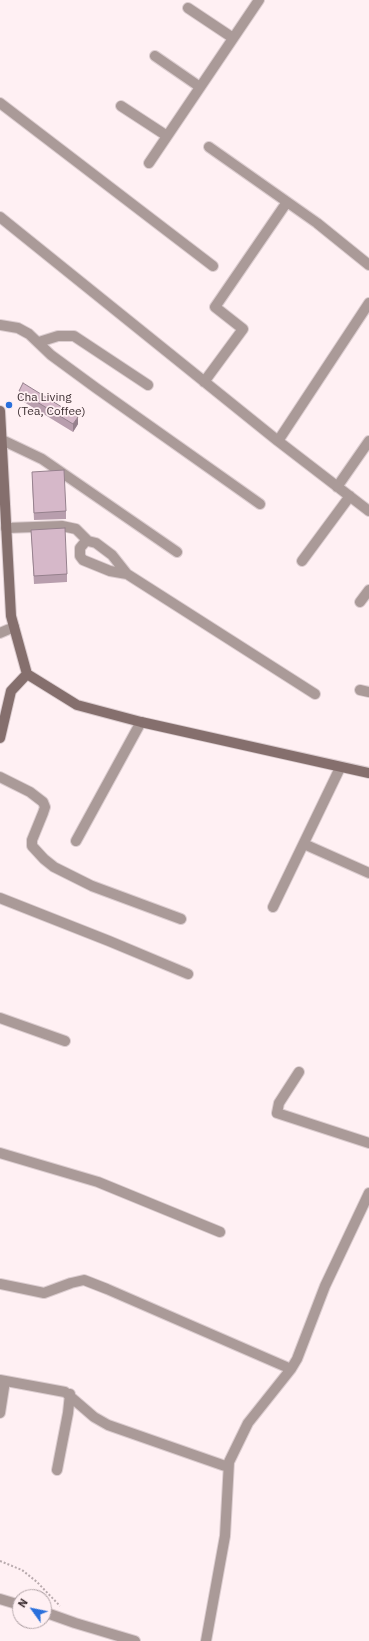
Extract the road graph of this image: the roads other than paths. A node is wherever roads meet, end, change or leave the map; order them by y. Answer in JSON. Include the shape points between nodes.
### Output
{"nodes":[{"id":1,"x":259,"y":0,"type":"edge"},
{"id":2,"x":188,"y":8,"type":"dead end"},
{"id":3,"x":233,"y":38,"type":"junction"},
{"id":4,"x":155,"y":56,"type":"dead end"},
{"id":5,"x":200,"y":87,"type":"junction"},
{"id":6,"x":0,"y":104,"type":"edge"},
{"id":7,"x":121,"y":106,"type":"dead end"},
{"id":8,"x":167,"y":136,"type":"junction"},
{"id":9,"x":209,"y":147,"type":"dead end"},
{"id":10,"x":148,"y":163,"type":"dead end"},
{"id":11,"x":287,"y":202,"type":"junction"},
{"id":12,"x":0,"y":216,"type":"edge"},
{"id":13,"x":369,"y":265,"type":"edge"},
{"id":14,"x":213,"y":266,"type":"dead end"},
{"id":15,"x":369,"y":303,"type":"edge"},
{"id":16,"x":0,"y":324,"type":"edge"},
{"id":17,"x":39,"y":342,"type":"junction"},
{"id":18,"x":204,"y":382,"type":"junction"},
{"id":19,"x":148,"y":385,"type":"dead end"},
{"id":20,"x":0,"y":411,"type":"edge"},
{"id":21,"x":1,"y":439,"type":"edge"},
{"id":22,"x":278,"y":441,"type":"junction"},
{"id":23,"x":369,"y":441,"type":"edge"},
{"id":24,"x":337,"y":486,"type":"junction"},
{"id":25,"x":350,"y":496,"type":"junction"},
{"id":26,"x":2,"y":504,"type":"edge"},
{"id":27,"x":260,"y":504,"type":"dead end"},
{"id":28,"x":369,"y":511,"type":"edge"},
{"id":29,"x":6,"y":528,"type":"junction"},
{"id":30,"x":88,"y":541,"type":"junction"},
{"id":31,"x":4,"y":544,"type":"edge"},
{"id":32,"x":177,"y":552,"type":"dead end"},
{"id":33,"x":302,"y":561,"type":"dead end"},
{"id":34,"x":127,"y":574,"type":"junction"},
{"id":35,"x":369,"y":590,"type":"edge"},
{"id":36,"x":360,"y":602,"type":"dead end"},
{"id":37,"x":14,"y":627,"type":"junction"},
{"id":38,"x":0,"y":633,"type":"edge"},
{"id":39,"x":27,"y":674,"type":"junction"},
{"id":40,"x":315,"y":694,"type":"dead end"},
{"id":41,"x":141,"y":722,"type":"junction"},
{"id":42,"x":0,"y":738,"type":"edge"},
{"id":43,"x":340,"y":768,"type":"junction"},
{"id":44,"x":369,"y":773,"type":"edge"},
{"id":45,"x":0,"y":776,"type":"edge"},
{"id":46,"x":76,"y":841,"type":"dead end"},
{"id":47,"x":304,"y":844,"type":"junction"},
{"id":48,"x":369,"y":873,"type":"edge"},
{"id":49,"x":0,"y":898,"type":"edge"},
{"id":50,"x":273,"y":907,"type":"dead end"},
{"id":51,"x":181,"y":919,"type":"dead end"},
{"id":52,"x":188,"y":974,"type":"dead end"},
{"id":53,"x":0,"y":1018,"type":"edge"},
{"id":54,"x":65,"y":1041,"type":"dead end"},
{"id":55,"x":298,"y":1072,"type":"dead end"},
{"id":56,"x":369,"y":1143,"type":"edge"},
{"id":57,"x":0,"y":1153,"type":"edge"},
{"id":58,"x":369,"y":1193,"type":"edge"},
{"id":59,"x":220,"y":1232,"type":"dead end"},
{"id":60,"x":0,"y":1284,"type":"edge"},
{"id":61,"x":291,"y":1369,"type":"junction"},
{"id":62,"x":3,"y":1380,"type":"edge"},
{"id":63,"x":70,"y":1394,"type":"junction"},
{"id":64,"x":0,"y":1413,"type":"edge"},
{"id":65,"x":228,"y":1467,"type":"junction"},
{"id":66,"x":57,"y":1470,"type":"dead end"},
{"id":67,"x":0,"y":1600,"type":"edge"},
{"id":68,"x":12,"y":1603,"type":"edge"},
{"id":69,"x":52,"y":1615,"type":"edge"},
{"id":70,"x":136,"y":1641,"type":"edge"},
{"id":71,"x":206,"y":1641,"type":"edge"}],
"edges":[{"from":1,"to":3,"type":"street"},
{"from":2,"to":3,"type":"street"},
{"from":3,"to":5,"type":"street"},
{"from":4,"to":5,"type":"street"},
{"from":5,"to":8,"type":"street"},
{"from":6,"to":14,"type":"street"},
{"from":7,"to":8,"type":"street"},
{"from":8,"to":10,"type":"street"},
{"from":9,"to":11,"type":"street"},
{"from":11,"to":13,"type":"street"},
{"from":11,"to":18,"type":"street","via":[[215,307],[243,330]]},
{"from":12,"to":18,"type":"street"},
{"from":15,"to":22,"type":"street"},
{"from":16,"to":17,"type":"street","via":[[18,328]]},
{"from":17,"to":19,"type":"street","via":[[58,336],[74,336]]},
{"from":17,"to":27,"type":"street","via":[[51,355],[96,388]]},
{"from":18,"to":22,"type":"street"},
{"from":20,"to":21,"type":"main road"},
{"from":21,"to":26,"type":"main road"},
{"from":21,"to":32,"type":"street","via":[[42,459]]},
{"from":22,"to":24,"type":"street"},
{"from":23,"to":24,"type":"street"},
{"from":24,"to":25,"type":"street"},
{"from":25,"to":28,"type":"street"},
{"from":25,"to":33,"type":"street"},
{"from":26,"to":29,"type":"main road"},
{"from":29,"to":30,"type":"street","via":[[67,527],[76,529]]},
{"from":29,"to":31,"type":"main road"},
{"from":30,"to":34,"type":"street","via":[[96,543],[112,555]]},
{"from":30,"to":34,"type":"street","via":[[80,548],[82,560],[110,571]]},
{"from":31,"to":37,"type":"main road"},
{"from":34,"to":40,"type":"street"},
{"from":35,"to":36,"type":"street"},
{"from":37,"to":38,"type":"street"},
{"from":37,"to":39,"type":"main road"},
{"from":39,"to":41,"type":"main road","via":[[77,705]]},
{"from":39,"to":42,"type":"main road","via":[[11,692]]},
{"from":41,"to":43,"type":"main road"},
{"from":41,"to":46,"type":"street"},
{"from":43,"to":44,"type":"main road"},
{"from":43,"to":47,"type":"street"},
{"from":45,"to":51,"type":"street","via":[[43,802],[45,807],[32,846],[54,867],[92,886]]},
{"from":47,"to":48,"type":"street"},
{"from":47,"to":50,"type":"street"},
{"from":49,"to":52,"type":"street"},
{"from":53,"to":54,"type":"street"},
{"from":55,"to":56,"type":"street","via":[[279,1103],[277,1113]]},
{"from":57,"to":59,"type":"street","via":[[98,1182]]},
{"from":58,"to":61,"type":"street"},
{"from":60,"to":61,"type":"street","via":[[44,1293],[71,1282],[84,1280]]},
{"from":61,"to":65,"type":"street","via":[[248,1423]]},
{"from":62,"to":63,"type":"street"},
{"from":62,"to":64,"type":"street"},
{"from":63,"to":65,"type":"street","via":[[102,1422]]},
{"from":63,"to":66,"type":"street"},
{"from":65,"to":71,"type":"street","via":[[225,1536]]},
{"from":67,"to":68,"type":"street"},
{"from":69,"to":70,"type":"street"}]}
